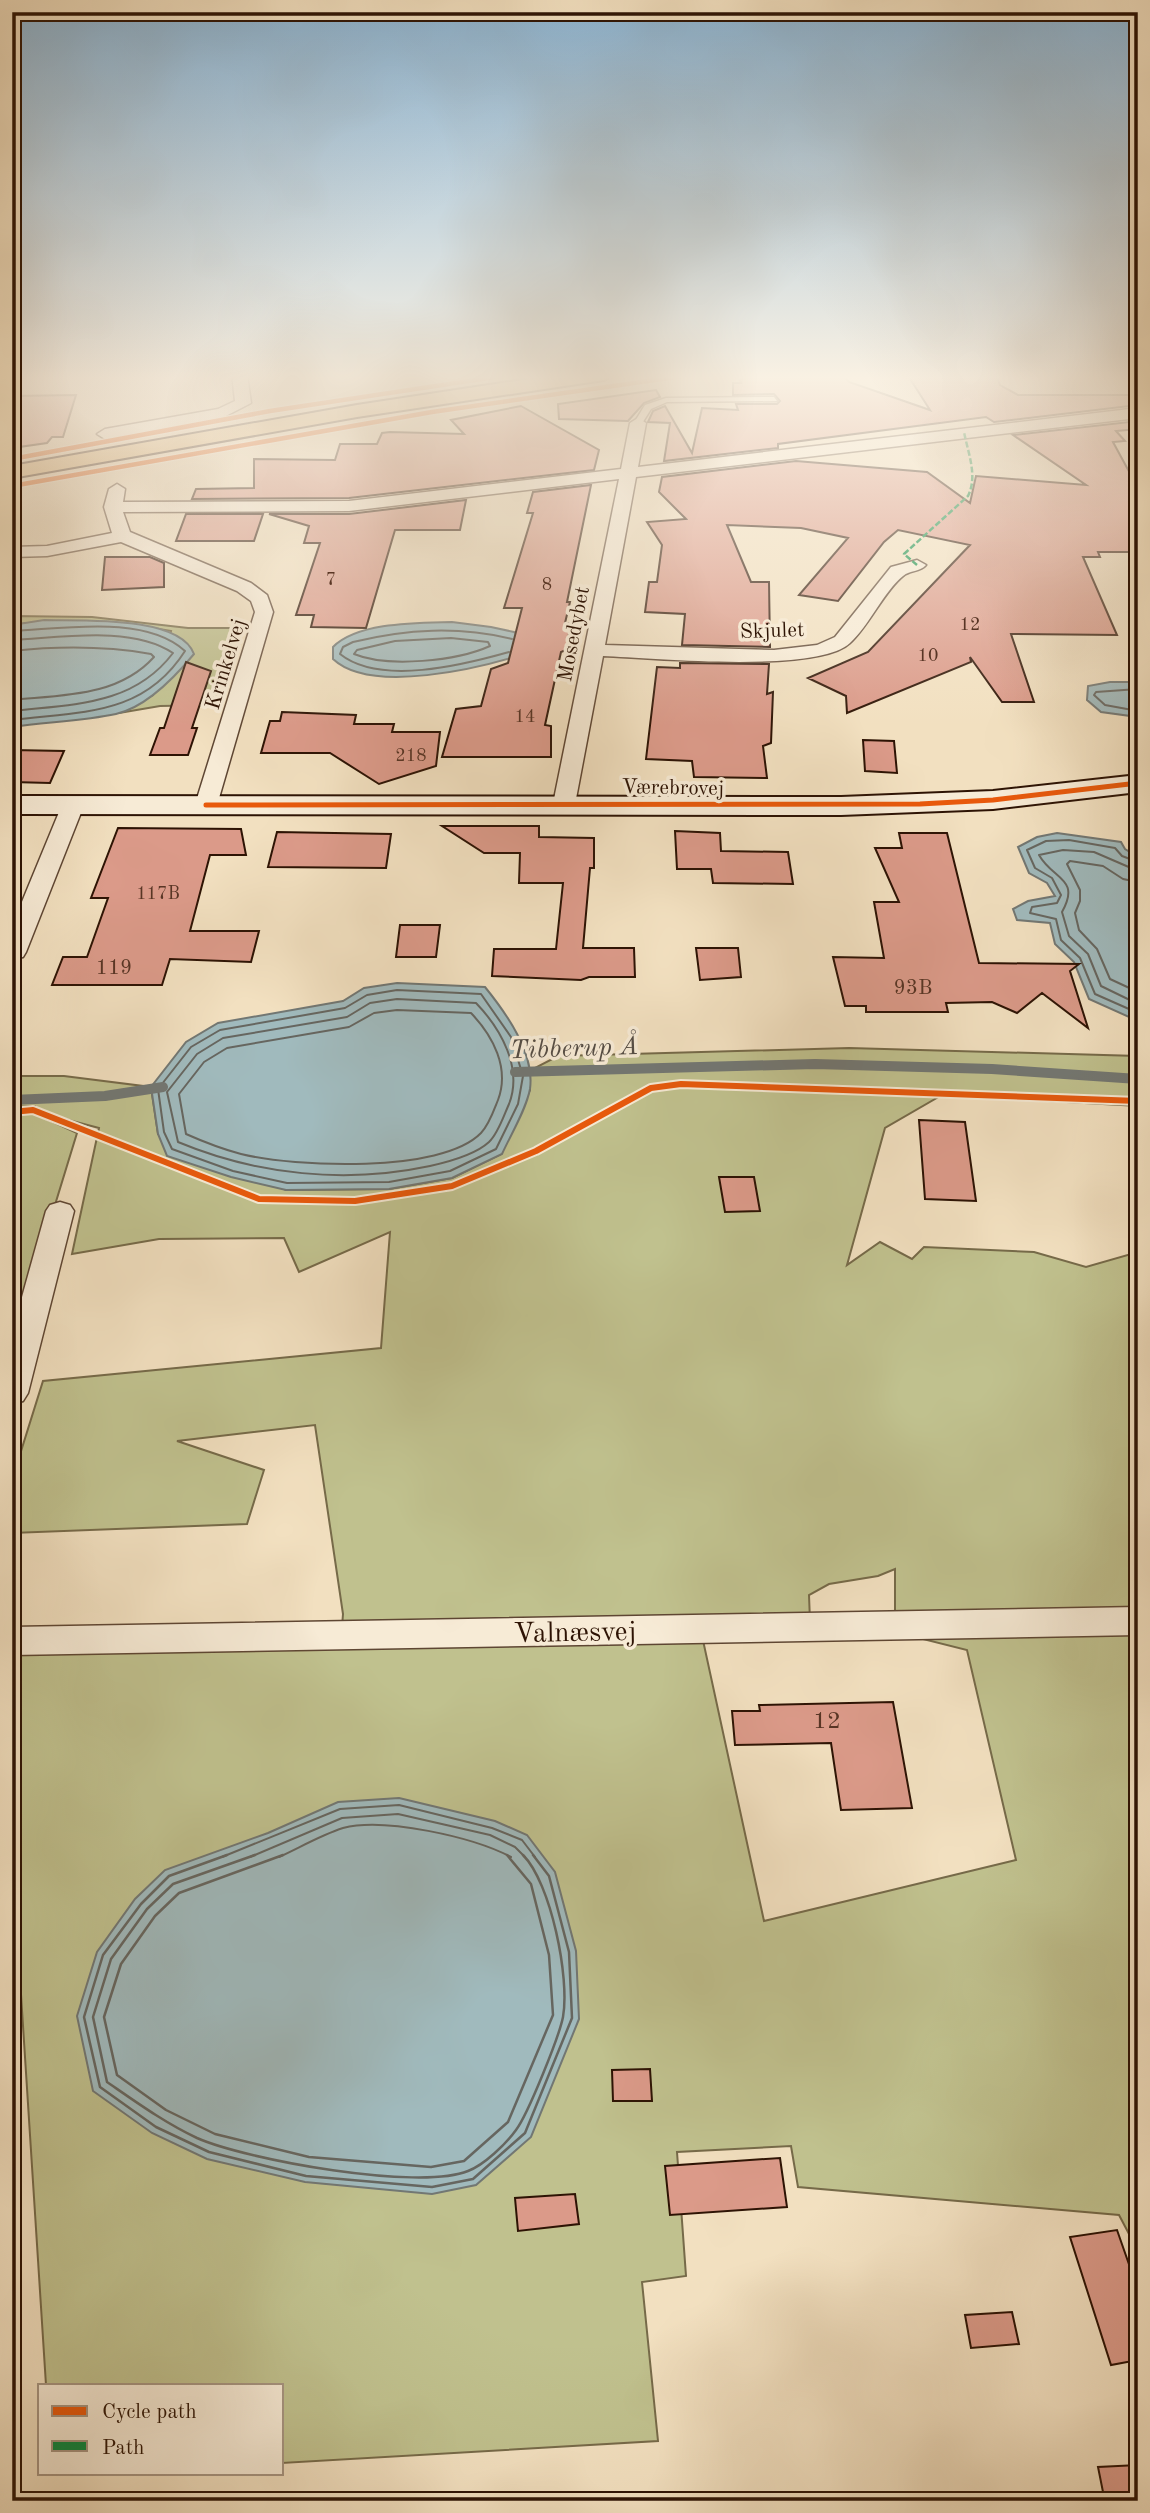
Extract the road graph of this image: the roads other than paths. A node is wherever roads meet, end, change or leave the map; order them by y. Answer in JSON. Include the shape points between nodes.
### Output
{"nodes":[{"id":1,"x":474,"y":491,"type":"edge"},
{"id":2,"x":624,"y":491,"type":"edge"},
{"id":3,"x":123,"y":536,"type":"junction"},
{"id":4,"x":12,"y":552,"type":"edge"},
{"id":5,"x":917,"y":565,"type":"dead end"},
{"id":6,"x":593,"y":650,"type":"junction"},
{"id":7,"x":1138,"y":783,"type":"edge"},
{"id":8,"x":564,"y":804,"type":"junction"},
{"id":9,"x":73,"y":805,"type":"junction"},
{"id":10,"x":206,"y":805,"type":"junction"},
{"id":11,"x":12,"y":806,"type":"edge"},
{"id":12,"x":15,"y":952,"type":"dead end"},
{"id":13,"x":60,"y":1211,"type":"dead end"},
{"id":14,"x":12,"y":1393,"type":"edge"},
{"id":15,"x":1138,"y":1621,"type":"edge"},
{"id":16,"x":12,"y":1641,"type":"edge"}],
"edges":[{"from":1,"to":3,"type":"street","via":[[349,506],[115,498],[116,526]]},
{"from":2,"to":6,"type":"street","name":"Mosedybet"},
{"from":3,"to":4,"type":"street","via":[[47,551]]},
{"from":3,"to":10,"type":"street","name":"Krinkelvej","via":[[244,587],[260,599],[264,612]]},
{"from":5,"to":6,"type":"street","name":"Skjulet","via":[[897,571],[842,641],[821,650],[774,656]]},
{"from":6,"to":8,"type":"street","name":"Mosedybet"},
{"from":7,"to":8,"type":"street","name":"Værebrovej","via":[[920,804]]},
{"from":8,"to":10,"type":"street","name":"Værebrovej"},
{"from":9,"to":10,"type":"street","name":"Værebrovej"},
{"from":9,"to":11,"type":"street","name":"Værebrovej"},
{"from":9,"to":12,"type":"street"},
{"from":13,"to":14,"type":"street"},
{"from":15,"to":16,"type":"street","name":"Valnæsvej"}]}
